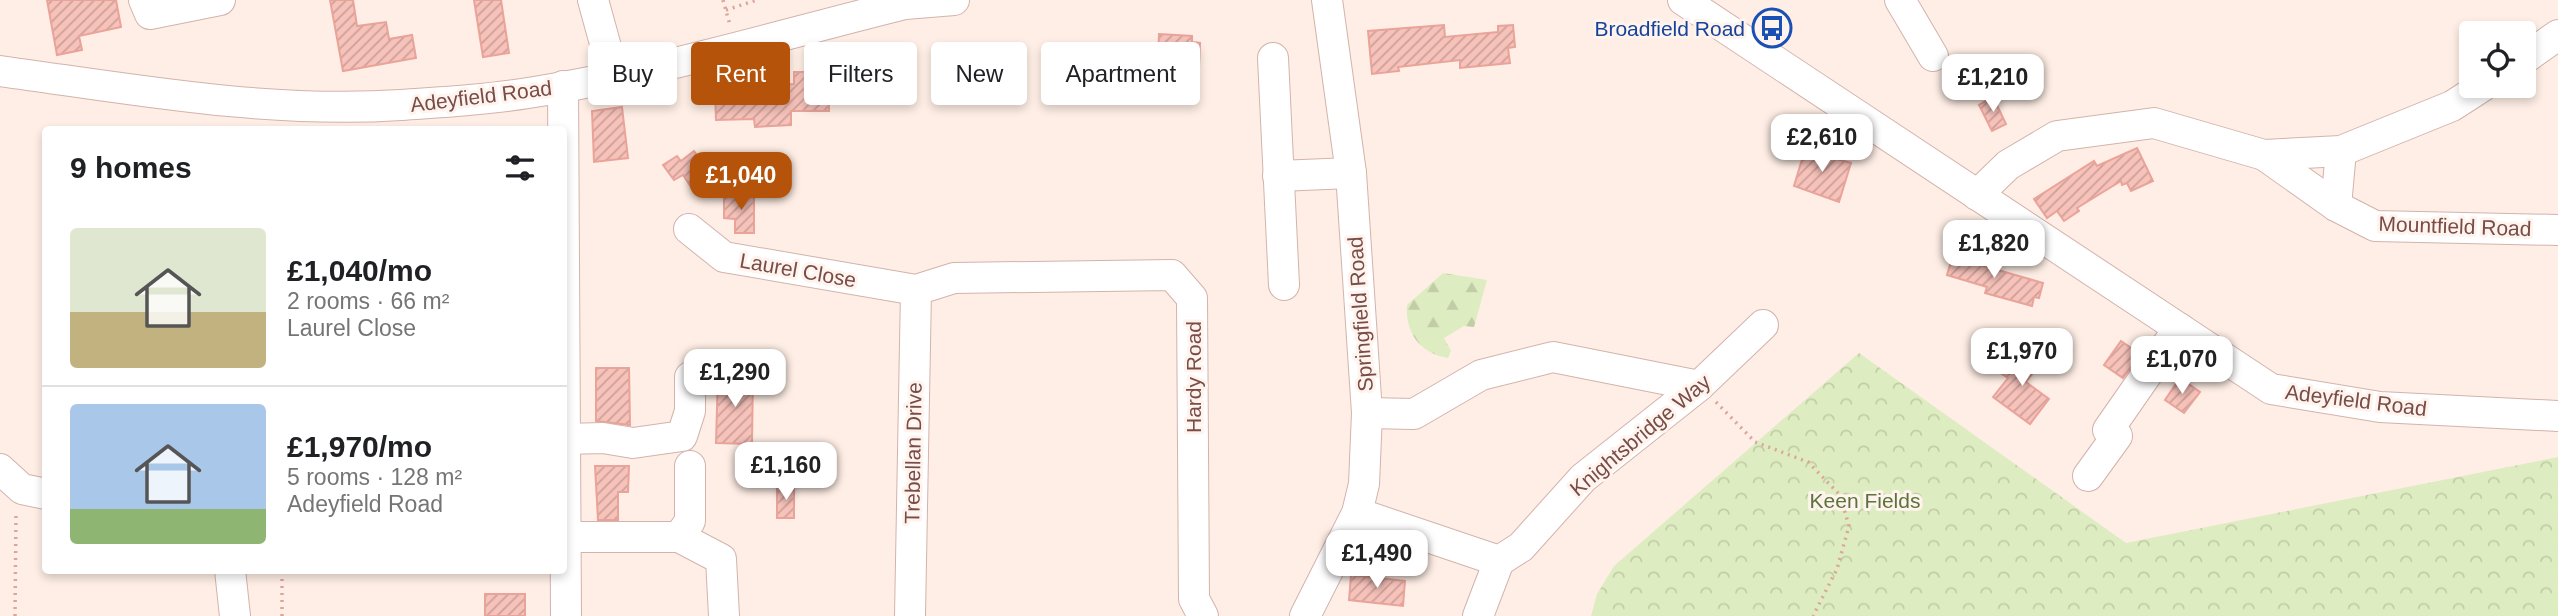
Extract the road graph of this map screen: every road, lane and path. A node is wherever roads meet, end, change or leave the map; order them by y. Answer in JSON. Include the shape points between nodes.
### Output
{"nodes":[{"id":1,"x":144,"y":0,"type":"edge"},
{"id":2,"x":220,"y":0,"type":"edge"},
{"id":3,"x":593,"y":0,"type":"edge"},
{"id":4,"x":757,"y":0,"type":"edge"},
{"id":5,"x":954,"y":0,"type":"edge"},
{"id":6,"x":1328,"y":0,"type":"edge"},
{"id":7,"x":1683,"y":0,"type":"edge"},
{"id":8,"x":1900,"y":0,"type":"edge"},
{"id":9,"x":726,"y":10,"type":"dead end"},
{"id":10,"x":2558,"y":36,"type":"edge"},
{"id":11,"x":605,"y":42,"type":"edge"},
{"id":12,"x":2536,"y":50,"type":"edge"},
{"id":13,"x":1933,"y":56,"type":"dead end"},
{"id":14,"x":1273,"y":58,"type":"dead end"},
{"id":15,"x":677,"y":60,"type":"edge"},
{"id":16,"x":0,"y":71,"type":"edge"},
{"id":17,"x":588,"y":81,"type":"edge"},
{"id":18,"x":564,"y":86,"type":"junction"},
{"id":19,"x":2464,"y":98,"type":"edge"},
{"id":20,"x":291,"y":117,"type":"edge"},
{"id":21,"x":564,"y":126,"type":"edge"},
{"id":22,"x":2341,"y":151,"type":"junction"},
{"id":23,"x":2263,"y":155,"type":"junction"},
{"id":24,"x":1351,"y":173,"type":"junction"},
{"id":25,"x":1278,"y":176,"type":"junction"},
{"id":26,"x":1977,"y":195,"type":"junction"},
{"id":27,"x":2336,"y":206,"type":"junction"},
{"id":28,"x":689,"y":229,"type":"dead end"},
{"id":29,"x":2558,"y":230,"type":"edge"},
{"id":30,"x":1284,"y":285,"type":"dead end"},
{"id":31,"x":916,"y":290,"type":"junction"},
{"id":32,"x":1763,"y":326,"type":"dead end"},
{"id":33,"x":2179,"y":328,"type":"junction"},
{"id":34,"x":690,"y":377,"type":"dead end"},
{"id":35,"x":1699,"y":386,"type":"junction"},
{"id":36,"x":1367,"y":413,"type":"junction"},
{"id":37,"x":2558,"y":416,"type":"edge"},
{"id":38,"x":567,"y":427,"type":"edge"},
{"id":39,"x":690,"y":467,"type":"dead end"},
{"id":40,"x":2088,"y":476,"type":"dead end"},
{"id":41,"x":22,"y":484,"type":"edge"},
{"id":42,"x":1357,"y":513,"type":"junction"},
{"id":43,"x":567,"y":537,"type":"edge"},
{"id":44,"x":679,"y":537,"type":"junction"},
{"id":45,"x":1499,"y":561,"type":"junction"},
{"id":46,"x":230,"y":574,"type":"edge"},
{"id":47,"x":282,"y":574,"type":"edge"},
{"id":48,"x":566,"y":574,"type":"edge"},
{"id":49,"x":15,"y":616,"type":"edge"},
{"id":50,"x":235,"y":616,"type":"edge"},
{"id":51,"x":282,"y":616,"type":"edge"},
{"id":52,"x":566,"y":616,"type":"edge"},
{"id":53,"x":724,"y":616,"type":"edge"},
{"id":54,"x":910,"y":616,"type":"edge"},
{"id":55,"x":1203,"y":616,"type":"edge"},
{"id":56,"x":1305,"y":616,"type":"edge"},
{"id":57,"x":1478,"y":616,"type":"edge"},
{"id":58,"x":1813,"y":616,"type":"edge"}],
"edges":[{"from":1,"to":2,"type":"street","via":[[150,14]]},
{"from":3,"to":11,"type":"street"},
{"from":4,"to":9,"type":"path"},
{"from":5,"to":15,"type":"street","name":"Adeyfield Road","via":[[905,4]]},
{"from":6,"to":24,"type":"street","name":"Springfield Road"},
{"from":7,"to":26,"type":"street","name":"Adeyfield Road"},
{"from":8,"to":13,"type":"street"},
{"from":10,"to":12,"type":"street"},
{"from":14,"to":25,"type":"street"},
{"from":16,"to":20,"type":"street","name":"Adeyfield Road"},
{"from":17,"to":18,"type":"street","name":"Adeyfield Road"},
{"from":18,"to":20,"type":"street","name":"Adeyfield Road","via":[[526,94]]},
{"from":18,"to":21,"type":"street"},
{"from":19,"to":22,"type":"street"},
{"from":22,"to":23,"type":"street"},
{"from":22,"to":27,"type":"street"},
{"from":23,"to":26,"type":"street","name":"Mountfield Road","via":[[2154,123],[2057,136],[2008,165]]},
{"from":23,"to":27,"type":"street","name":"Mountfield Road"},
{"from":24,"to":25,"type":"street"},
{"from":24,"to":36,"type":"street","name":"Springfield Road"},
{"from":25,"to":30,"type":"street"},
{"from":26,"to":33,"type":"street","name":"Adeyfield Road"},
{"from":27,"to":29,"type":"street","name":"Mountfield Road","via":[[2375,226]]},
{"from":28,"to":31,"type":"street","name":"Laurel Close","via":[[724,257]]},
{"from":31,"to":54,"type":"street","name":"Trebellan Drive"},
{"from":31,"to":55,"type":"street","name":"Hardy Road","via":[[954,278],[1172,275],[1192,298],[1194,599]]},
{"from":32,"to":35,"type":"street","name":"Knightsbridge Way"},
{"from":33,"to":37,"type":"street","name":"Adeyfield Road","via":[[2271,389],[2380,407]]},
{"from":33,"to":40,"type":"street","via":[[2108,430],[2117,436]]},
{"from":34,"to":38,"type":"street","via":[[690,411],[682,436],[633,443]]},
{"from":35,"to":36,"type":"street","via":[[1553,357],[1481,375],[1414,414]]},
{"from":35,"to":45,"type":"street","name":"Knightsbridge Way","via":[[1583,478],[1521,547]]},
{"from":35,"to":58,"type":"path","via":[[1755,442],[1808,462],[1840,495],[1849,526],[1837,569]]},
{"from":36,"to":42,"type":"street","name":"Springfield Road","via":[[1364,484]]},
{"from":39,"to":44,"type":"street","via":[[690,521]]},
{"from":41,"to":49,"type":"path","via":[[15,503]]},
{"from":42,"to":45,"type":"street"},
{"from":42,"to":56,"type":"street","name":"Springfield Road"},
{"from":43,"to":44,"type":"street"},
{"from":44,"to":53,"type":"street","via":[[721,559]]},
{"from":45,"to":57,"type":"street"},
{"from":46,"to":50,"type":"street"},
{"from":47,"to":51,"type":"path"},
{"from":48,"to":52,"type":"street"}]}
